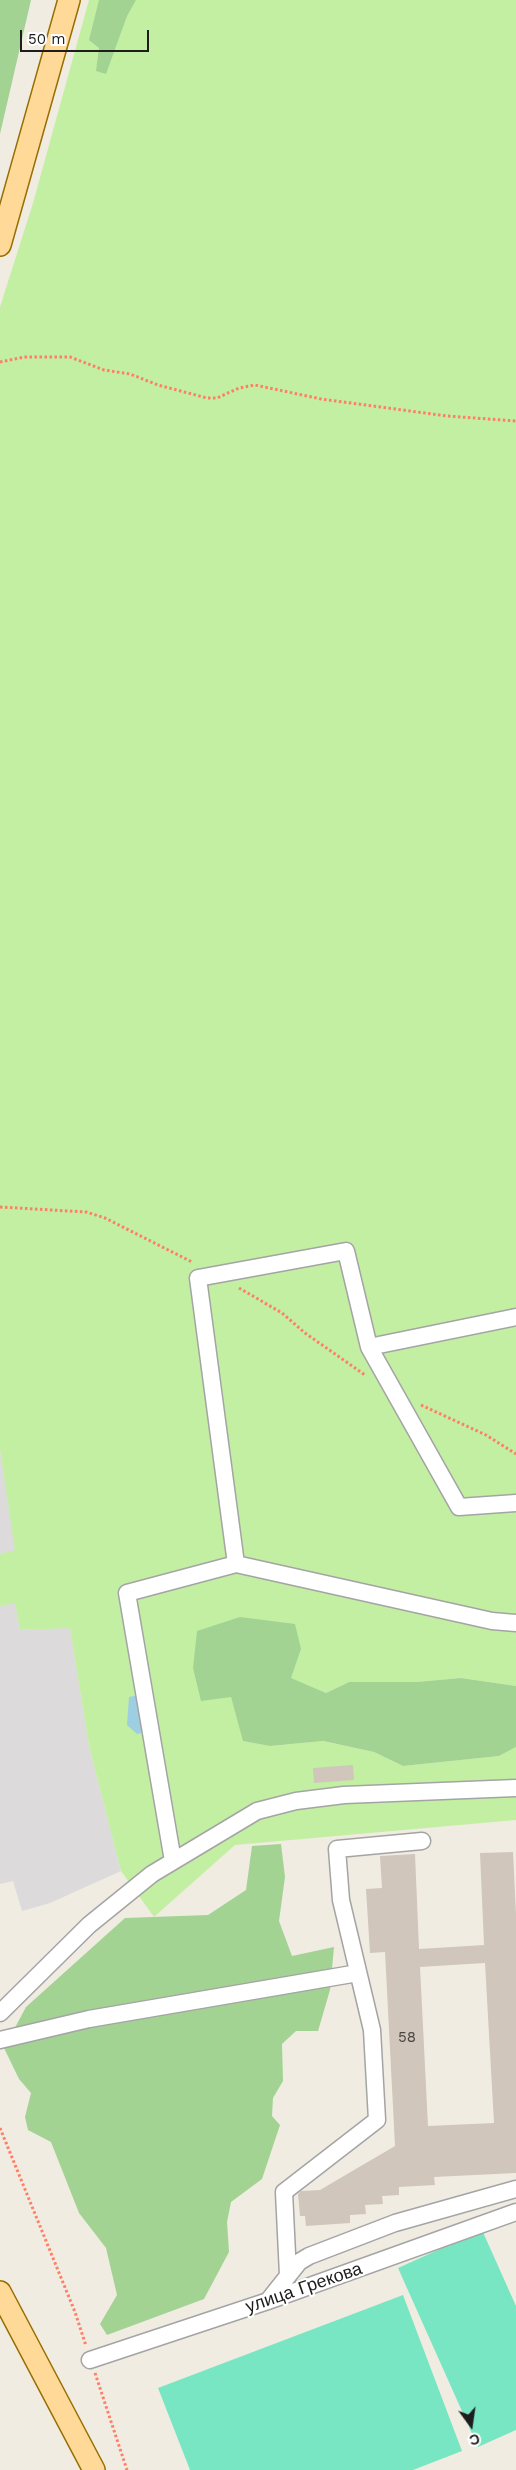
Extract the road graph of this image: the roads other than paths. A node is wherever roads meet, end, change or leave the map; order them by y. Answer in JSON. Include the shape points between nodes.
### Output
{"nodes":[{"id":1,"x":69,"y":0,"type":"edge"},
{"id":2,"x":0,"y":245,"type":"edge"},
{"id":3,"x":516,"y":1317,"type":"edge"},
{"id":4,"x":369,"y":1347,"type":"junction"},
{"id":5,"x":516,"y":1503,"type":"edge"},
{"id":6,"x":236,"y":1564,"type":"junction"},
{"id":7,"x":516,"y":1622,"type":"edge"},
{"id":8,"x":516,"y":1788,"type":"edge"},
{"id":9,"x":422,"y":1841,"type":"dead end"},
{"id":10,"x":173,"y":1861,"type":"junction"},
{"id":11,"x":358,"y":1973,"type":"junction"},
{"id":12,"x":0,"y":2013,"type":"edge"},
{"id":13,"x":0,"y":2040,"type":"edge"},
{"id":14,"x":516,"y":2189,"type":"edge"},
{"id":15,"x":516,"y":2212,"type":"edge"},
{"id":16,"x":288,"y":2275,"type":"junction"},
{"id":17,"x":0,"y":2292,"type":"edge"},
{"id":18,"x":268,"y":2302,"type":"junction"},
{"id":19,"x":90,"y":2360,"type":"road end"},
{"id":20,"x":94,"y":2470,"type":"edge"}],
"edges":[{"from":1,"to":2,"type":"main road"},
{"from":3,"to":4,"type":"lane"},
{"from":4,"to":5,"type":"lane","via":[[459,1507]]},
{"from":4,"to":6,"type":"lane","via":[[346,1250],[198,1278]]},
{"from":6,"to":7,"type":"lane","via":[[492,1621]]},
{"from":6,"to":10,"type":"lane","via":[[127,1593]]},
{"from":8,"to":10,"type":"lane","via":[[344,1795],[296,1801],[257,1812]]},
{"from":9,"to":11,"type":"lane","via":[[337,1849],[341,1900]]},
{"from":10,"to":12,"type":"lane","via":[[88,1925]]},
{"from":11,"to":13,"type":"lane","via":[[89,2019]]},
{"from":11,"to":16,"type":"lane","via":[[374,2040],[378,2120],[284,2192]]},
{"from":14,"to":16,"type":"lane","via":[[369,2233],[309,2256]]},
{"from":15,"to":18,"type":"lane","name":"улица Грекова"},
{"from":16,"to":18,"type":"lane"},
{"from":17,"to":20,"type":"main road"},
{"from":18,"to":19,"type":"lane","name":"улица Грекова"}]}
